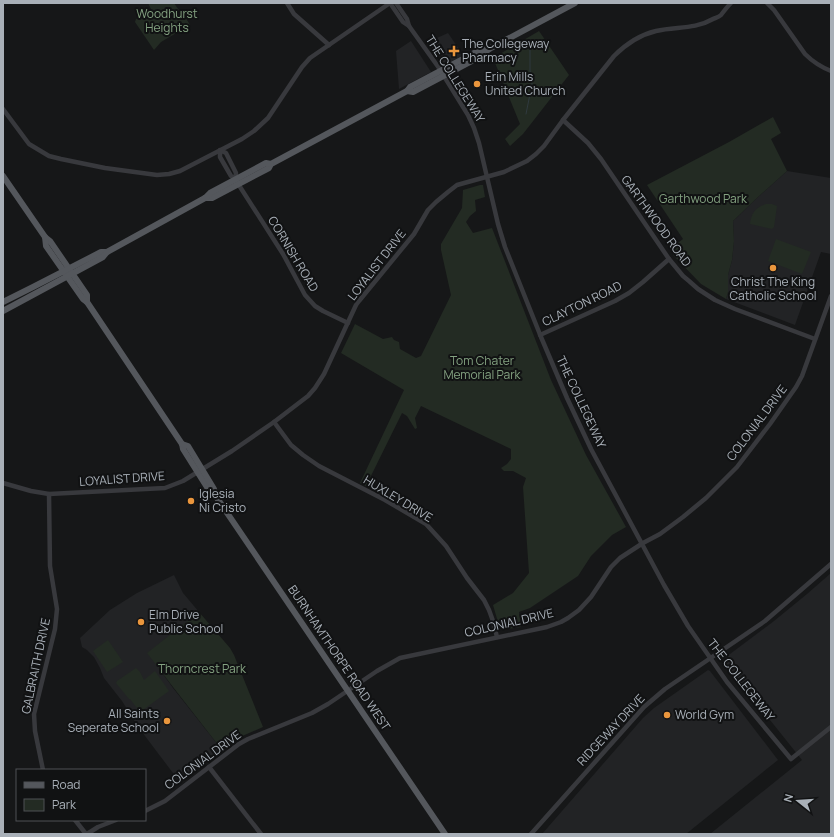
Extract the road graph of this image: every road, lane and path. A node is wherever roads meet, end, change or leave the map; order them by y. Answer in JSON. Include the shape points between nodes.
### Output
{"nodes":[{"id":1,"x":287,"y":3,"type":"edge"},
{"id":2,"x":390,"y":3,"type":"edge"},
{"id":3,"x":396,"y":3,"type":"edge"},
{"id":4,"x":575,"y":3,"type":"edge"},
{"id":5,"x":731,"y":3,"type":"edge"},
{"id":6,"x":767,"y":3,"type":"edge"},
{"id":7,"x":409,"y":26,"type":"junction"},
{"id":8,"x":329,"y":45,"type":"junction"},
{"id":9,"x":831,"y":71,"type":"edge"},
{"id":10,"x":442,"y":74,"type":"junction"},
{"id":11,"x":3,"y":109,"type":"edge"},
{"id":12,"x":563,"y":120,"type":"junction"},
{"id":13,"x":220,"y":150,"type":"junction"},
{"id":14,"x":3,"y":176,"type":"edge"},
{"id":15,"x":487,"y":177,"type":"junction"},
{"id":16,"x":237,"y":182,"type":"junction"},
{"id":17,"x":45,"y":237,"type":"junction"},
{"id":18,"x":46,"y":246,"type":"junction"},
{"id":19,"x":669,"y":259,"type":"junction"},
{"id":20,"x":68,"y":272,"type":"junction"},
{"id":21,"x":33,"y":287,"type":"junction"},
{"id":22,"x":831,"y":296,"type":"edge"},
{"id":23,"x":3,"y":302,"type":"edge"},
{"id":24,"x":3,"y":310,"type":"edge"},
{"id":25,"x":348,"y":322,"type":"junction"},
{"id":26,"x":540,"y":335,"type":"junction"},
{"id":27,"x":815,"y":339,"type":"junction"},
{"id":28,"x":274,"y":422,"type":"junction"},
{"id":29,"x":200,"y":471,"type":"junction"},
{"id":30,"x":3,"y":483,"type":"edge"},
{"id":31,"x":49,"y":494,"type":"junction"},
{"id":32,"x":643,"y":543,"type":"junction"},
{"id":33,"x":831,"y":564,"type":"edge"},
{"id":34,"x":496,"y":637,"type":"junction"},
{"id":35,"x":711,"y":658,"type":"junction"},
{"id":36,"x":348,"y":691,"type":"junction"},
{"id":37,"x":831,"y":728,"type":"edge"},
{"id":38,"x":209,"y":767,"type":"junction"},
{"id":39,"x":43,"y":769,"type":"edge"},
{"id":40,"x":146,"y":810,"type":"edge"},
{"id":41,"x":76,"y":821,"type":"edge"},
{"id":42,"x":113,"y":821,"type":"edge"},
{"id":43,"x":86,"y":834,"type":"edge"},
{"id":44,"x":262,"y":834,"type":"edge"},
{"id":45,"x":445,"y":834,"type":"edge"},
{"id":46,"x":531,"y":834,"type":"edge"}],
"edges":[{"from":1,"to":8,"type":"street","via":[[294,14]]},
{"from":2,"to":7,"type":"street","name":"THE COLLEGEWAY","via":[[403,22]]},
{"from":2,"to":8,"type":"street"},
{"from":3,"to":7,"type":"street","name":"THE COLLEGEWAY"},
{"from":4,"to":10,"type":"main road","via":[[489,49],[480,50]]},
{"from":5,"to":12,"type":"street","name":"LOYALIST DRIVE","via":[[720,15],[703,24],[650,33],[623,47]]},
{"from":6,"to":9,"type":"street","via":[[811,60]]},
{"from":7,"to":10,"type":"street","name":"THE COLLEGEWAY"},
{"from":8,"to":13,"type":"street","via":[[302,67],[264,122],[242,139]]},
{"from":10,"to":15,"type":"street","name":"THE COLLEGEWAY","via":[[474,128]]},
{"from":10,"to":16,"type":"main road","via":[[410,87],[407,91],[271,164],[266,163]]},
{"from":11,"to":13,"type":"street","via":[[29,144],[49,156],[105,168],[157,175],[169,174]]},
{"from":12,"to":15,"type":"street","name":"LOYALIST DRIVE","via":[[544,146],[527,161]]},
{"from":12,"to":19,"type":"street","name":"GARTHWOOD ROAD","via":[[601,159]]},
{"from":13,"to":16,"type":"street","name":"CORNISH ROAD","via":[[226,153],[236,173]]},
{"from":14,"to":17,"type":"main road","name":"BURNHAMTHORPE ROAD WEST"},
{"from":15,"to":25,"type":"street","name":"LOYALIST DRIVE","via":[[457,185],[428,210],[414,234],[359,301]]},
{"from":15,"to":26,"type":"street","name":"THE COLLEGEWAY","via":[[505,247]]},
{"from":16,"to":20,"type":"main road","via":[[210,193],[108,252],[104,257]]},
{"from":16,"to":25,"type":"street","name":"CORNISH ROAD","via":[[283,254],[309,301],[323,311]]},
{"from":17,"to":18,"type":"main road","name":"BURNHAMTHORPE ROAD WEST"},
{"from":17,"to":20,"type":"main road","name":"BURNHAMTHORPE ROAD WEST"},
{"from":18,"to":20,"type":"main road","name":"BURNHAMTHORPE ROAD WEST"},
{"from":18,"to":21,"type":"main road","via":[[55,260],[56,268]]},
{"from":19,"to":26,"type":"street","name":"CLAYTON ROAD","via":[[629,293]]},
{"from":19,"to":27,"type":"street","name":"GARTHWOOD ROAD","via":[[698,289],[715,300]]},
{"from":20,"to":21,"type":"main road"},
{"from":20,"to":24,"type":"main road"},
{"from":20,"to":29,"type":"main road","name":"BURNHAMTHORPE ROAD WEST","via":[[87,295],[87,302]]},
{"from":21,"to":23,"type":"main road"},
{"from":22,"to":27,"type":"street","name":"COLONIAL DRIVE"},
{"from":25,"to":28,"type":"street","name":"LOYALIST DRIVE","via":[[316,388]]},
{"from":26,"to":32,"type":"street","name":"THE COLLEGEWAY","via":[[591,449]]},
{"from":27,"to":32,"type":"street","name":"COLONIAL DRIVE","via":[[796,387],[737,467],[683,517]]},
{"from":28,"to":29,"type":"street","name":"LOYALIST DRIVE"},
{"from":28,"to":34,"type":"street","name":"HUXLEY DRIVE","via":[[291,445],[319,466],[426,524],[446,546],[484,600],[493,621]]},
{"from":29,"to":31,"type":"street","name":"LOYALIST DRIVE","via":[[165,488]]},
{"from":29,"to":36,"type":"main road","name":"BURNHAMTHORPE ROAD WEST","via":[[210,492],[215,495]]},
{"from":30,"to":31,"type":"street","name":"LOYALIST DRIVE"},
{"from":31,"to":39,"type":"street","name":"GALBRAITH DRIVE","via":[[50,566],[57,609],[55,629],[34,714]]},
{"from":32,"to":34,"type":"street","name":"COLONIAL DRIVE","via":[[615,563],[587,602],[568,618],[547,627]]},
{"from":32,"to":35,"type":"street","name":"THE COLLEGEWAY","via":[[686,623]]},
{"from":33,"to":35,"type":"street","name":"RIDGEWAY DRIVE","via":[[765,621]]},
{"from":34,"to":36,"type":"street","name":"COLONIAL DRIVE","via":[[400,658]]},
{"from":35,"to":37,"type":"street","name":"THE COLLEGEWAY","via":[[727,682],[791,759]]},
{"from":35,"to":46,"type":"street","name":"RIDGEWAY DRIVE","via":[[665,689],[644,707]]},
{"from":36,"to":38,"type":"street","name":"COLONIAL DRIVE","via":[[312,713],[242,742]]},
{"from":36,"to":45,"type":"main road","name":"BURNHAMTHORPE ROAD WEST"},
{"from":38,"to":40,"type":"street","name":"COLONIAL DRIVE","via":[[165,801]]},
{"from":38,"to":44,"type":"street"},
{"from":41,"to":43,"type":"street"},
{"from":42,"to":43,"type":"street"}]}
